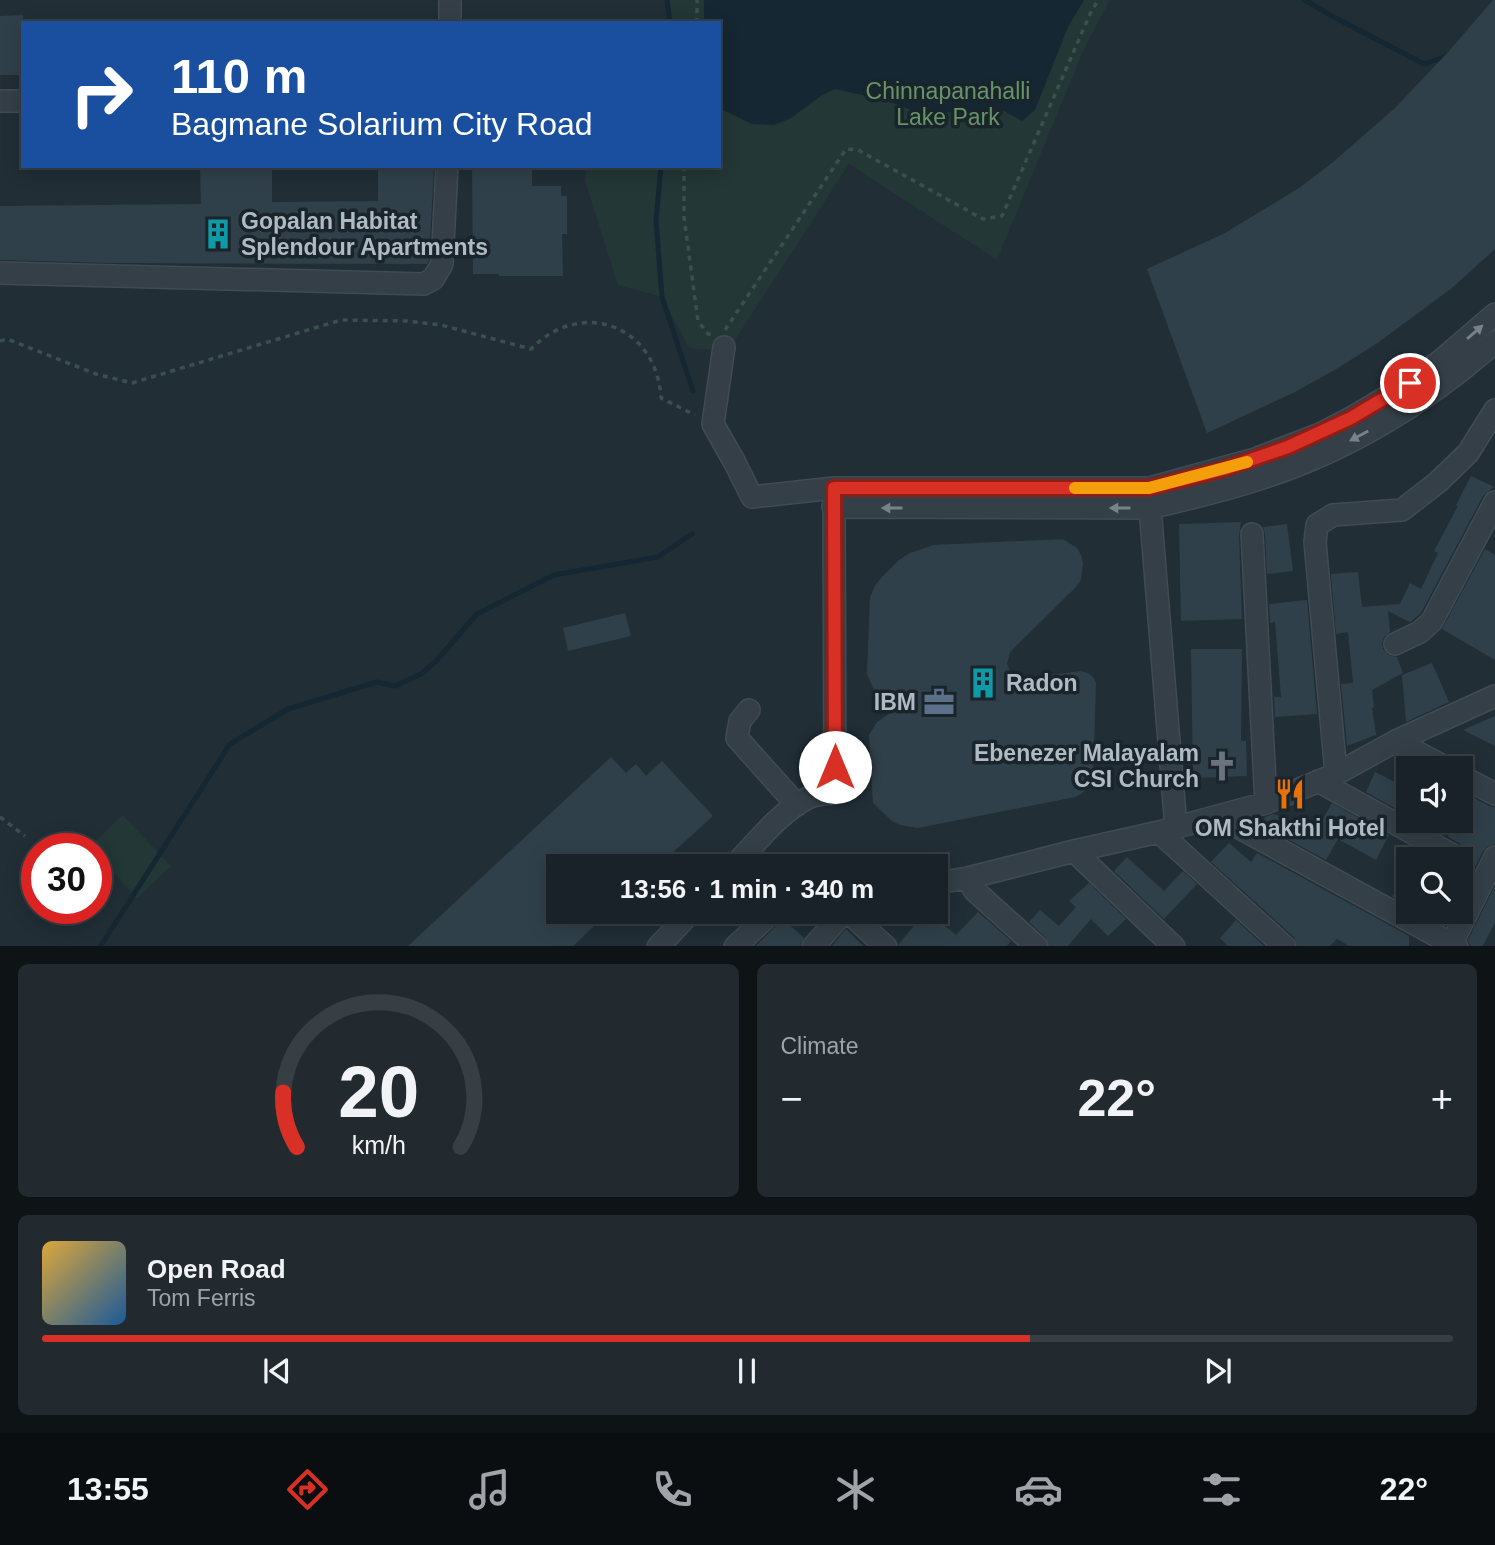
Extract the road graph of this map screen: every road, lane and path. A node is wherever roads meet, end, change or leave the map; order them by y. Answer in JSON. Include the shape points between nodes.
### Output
{"nodes":[{"id":1,"x":697,"y":0,"type":"edge"},
{"id":2,"x":1098,"y":0,"type":"edge"},
{"id":3,"x":697,"y":21,"type":"edge"},
{"id":4,"x":0,"y":101,"type":"edge"},
{"id":5,"x":21,"y":101,"type":"edge"},
{"id":6,"x":447,"y":168,"type":"edge"},
{"id":7,"x":684,"y":168,"type":"edge"},
{"id":8,"x":0,"y":274,"type":"edge"},
{"id":9,"x":1495,"y":314,"type":"edge"},
{"id":10,"x":0,"y":341,"type":"edge"},
{"id":11,"x":1495,"y":342,"type":"edge"},
{"id":12,"x":724,"y":347,"type":"dead end"},
{"id":13,"x":1495,"y":410,"type":"edge"},
{"id":14,"x":713,"y":424,"type":"junction"},
{"id":15,"x":834,"y":498,"type":"junction"},
{"id":16,"x":1149,"y":498,"type":"junction"},
{"id":17,"x":1495,"y":502,"type":"edge"},
{"id":18,"x":1252,"y":534,"type":"dead end"},
{"id":19,"x":1395,"y":644,"type":"dead end"},
{"id":20,"x":1495,"y":696,"type":"edge"},
{"id":21,"x":750,"y":710,"type":"dead end"},
{"id":22,"x":1396,"y":741,"type":"junction"},
{"id":23,"x":1424,"y":756,"type":"edge"},
{"id":24,"x":1326,"y":777,"type":"junction"},
{"id":25,"x":1473,"y":782,"type":"edge"},
{"id":26,"x":1495,"y":794,"type":"edge"},
{"id":27,"x":1266,"y":803,"type":"junction"},
{"id":28,"x":797,"y":805,"type":"junction"},
{"id":29,"x":1218,"y":816,"type":"junction"},
{"id":30,"x":0,"y":817,"type":"edge"},
{"id":31,"x":1167,"y":830,"type":"junction"},
{"id":32,"x":21,"y":834,"type":"edge"},
{"id":33,"x":1440,"y":847,"type":"edge"},
{"id":34,"x":1074,"y":851,"type":"junction"},
{"id":35,"x":745,"y":854,"type":"edge"},
{"id":36,"x":1473,"y":864,"type":"edge"},
{"id":37,"x":1492,"y":870,"type":"edge"},
{"id":38,"x":968,"y":878,"type":"junction"},
{"id":39,"x":948,"y":881,"type":"edge"},
{"id":40,"x":680,"y":924,"type":"edge"},
{"id":41,"x":759,"y":924,"type":"edge"},
{"id":42,"x":835,"y":924,"type":"edge"},
{"id":43,"x":859,"y":924,"type":"edge"},
{"id":44,"x":883,"y":945,"type":"edge"},
{"id":45,"x":659,"y":946,"type":"edge"},
{"id":46,"x":736,"y":946,"type":"edge"},
{"id":47,"x":814,"y":946,"type":"edge"},
{"id":48,"x":1036,"y":946,"type":"edge"},
{"id":49,"x":1173,"y":946,"type":"edge"},
{"id":50,"x":1284,"y":946,"type":"edge"},
{"id":51,"x":1453,"y":946,"type":"edge"}],
"edges":[{"from":1,"to":3,"type":"path"},
{"from":2,"to":7,"type":"path","via":[[1002,216],[983,219],[858,150],[846,149],[722,335],[708,334],[698,321],[684,217]]},
{"from":4,"to":5,"type":"street"},
{"from":6,"to":8,"type":"street","via":[[442,264],[424,284]]},
{"from":16,"to":9,"type":"street","one_way":true,"via":[[1330,429],[1410,383]]},
{"from":10,"to":14,"type":"path","via":[[7,339],[132,383],[341,320],[441,325],[531,349],[562,327],[598,323],[623,331],[644,348],[657,372],[661,398]]},
{"from":11,"to":16,"type":"street","one_way":true,"via":[[1422,399],[1328,452],[1262,479],[1197,497]]},
{"from":12,"to":14,"type":"street"},
{"from":13,"to":24,"type":"street","via":[[1468,453],[1402,510],[1333,515],[1317,524]]},
{"from":14,"to":15,"type":"street","via":[[752,497]]},
{"from":15,"to":16,"type":"street"},
{"from":15,"to":28,"type":"street","via":[[835,793],[809,797]]},
{"from":16,"to":31,"type":"street"},
{"from":17,"to":19,"type":"street","via":[[1432,621]]},
{"from":18,"to":27,"type":"street"},
{"from":20,"to":22,"type":"street"},
{"from":21,"to":28,"type":"street","via":[[740,721],[737,738]]},
{"from":22,"to":23,"type":"street"},
{"from":22,"to":24,"type":"street"},
{"from":24,"to":27,"type":"street"},
{"from":24,"to":33,"type":"street"},
{"from":25,"to":26,"type":"street"},
{"from":27,"to":29,"type":"street"},
{"from":28,"to":35,"type":"street"},
{"from":29,"to":31,"type":"street"},
{"from":29,"to":51,"type":"street"},
{"from":30,"to":32,"type":"path"},
{"from":31,"to":34,"type":"street"},
{"from":31,"to":50,"type":"street"},
{"from":34,"to":38,"type":"street"},
{"from":34,"to":49,"type":"street"},
{"from":36,"to":37,"type":"street"},
{"from":37,"to":51,"type":"street"},
{"from":38,"to":39,"type":"street"},
{"from":38,"to":48,"type":"street","via":[[974,890]]},
{"from":40,"to":45,"type":"street"},
{"from":41,"to":46,"type":"street"},
{"from":42,"to":47,"type":"street"},
{"from":43,"to":44,"type":"street"}]}
